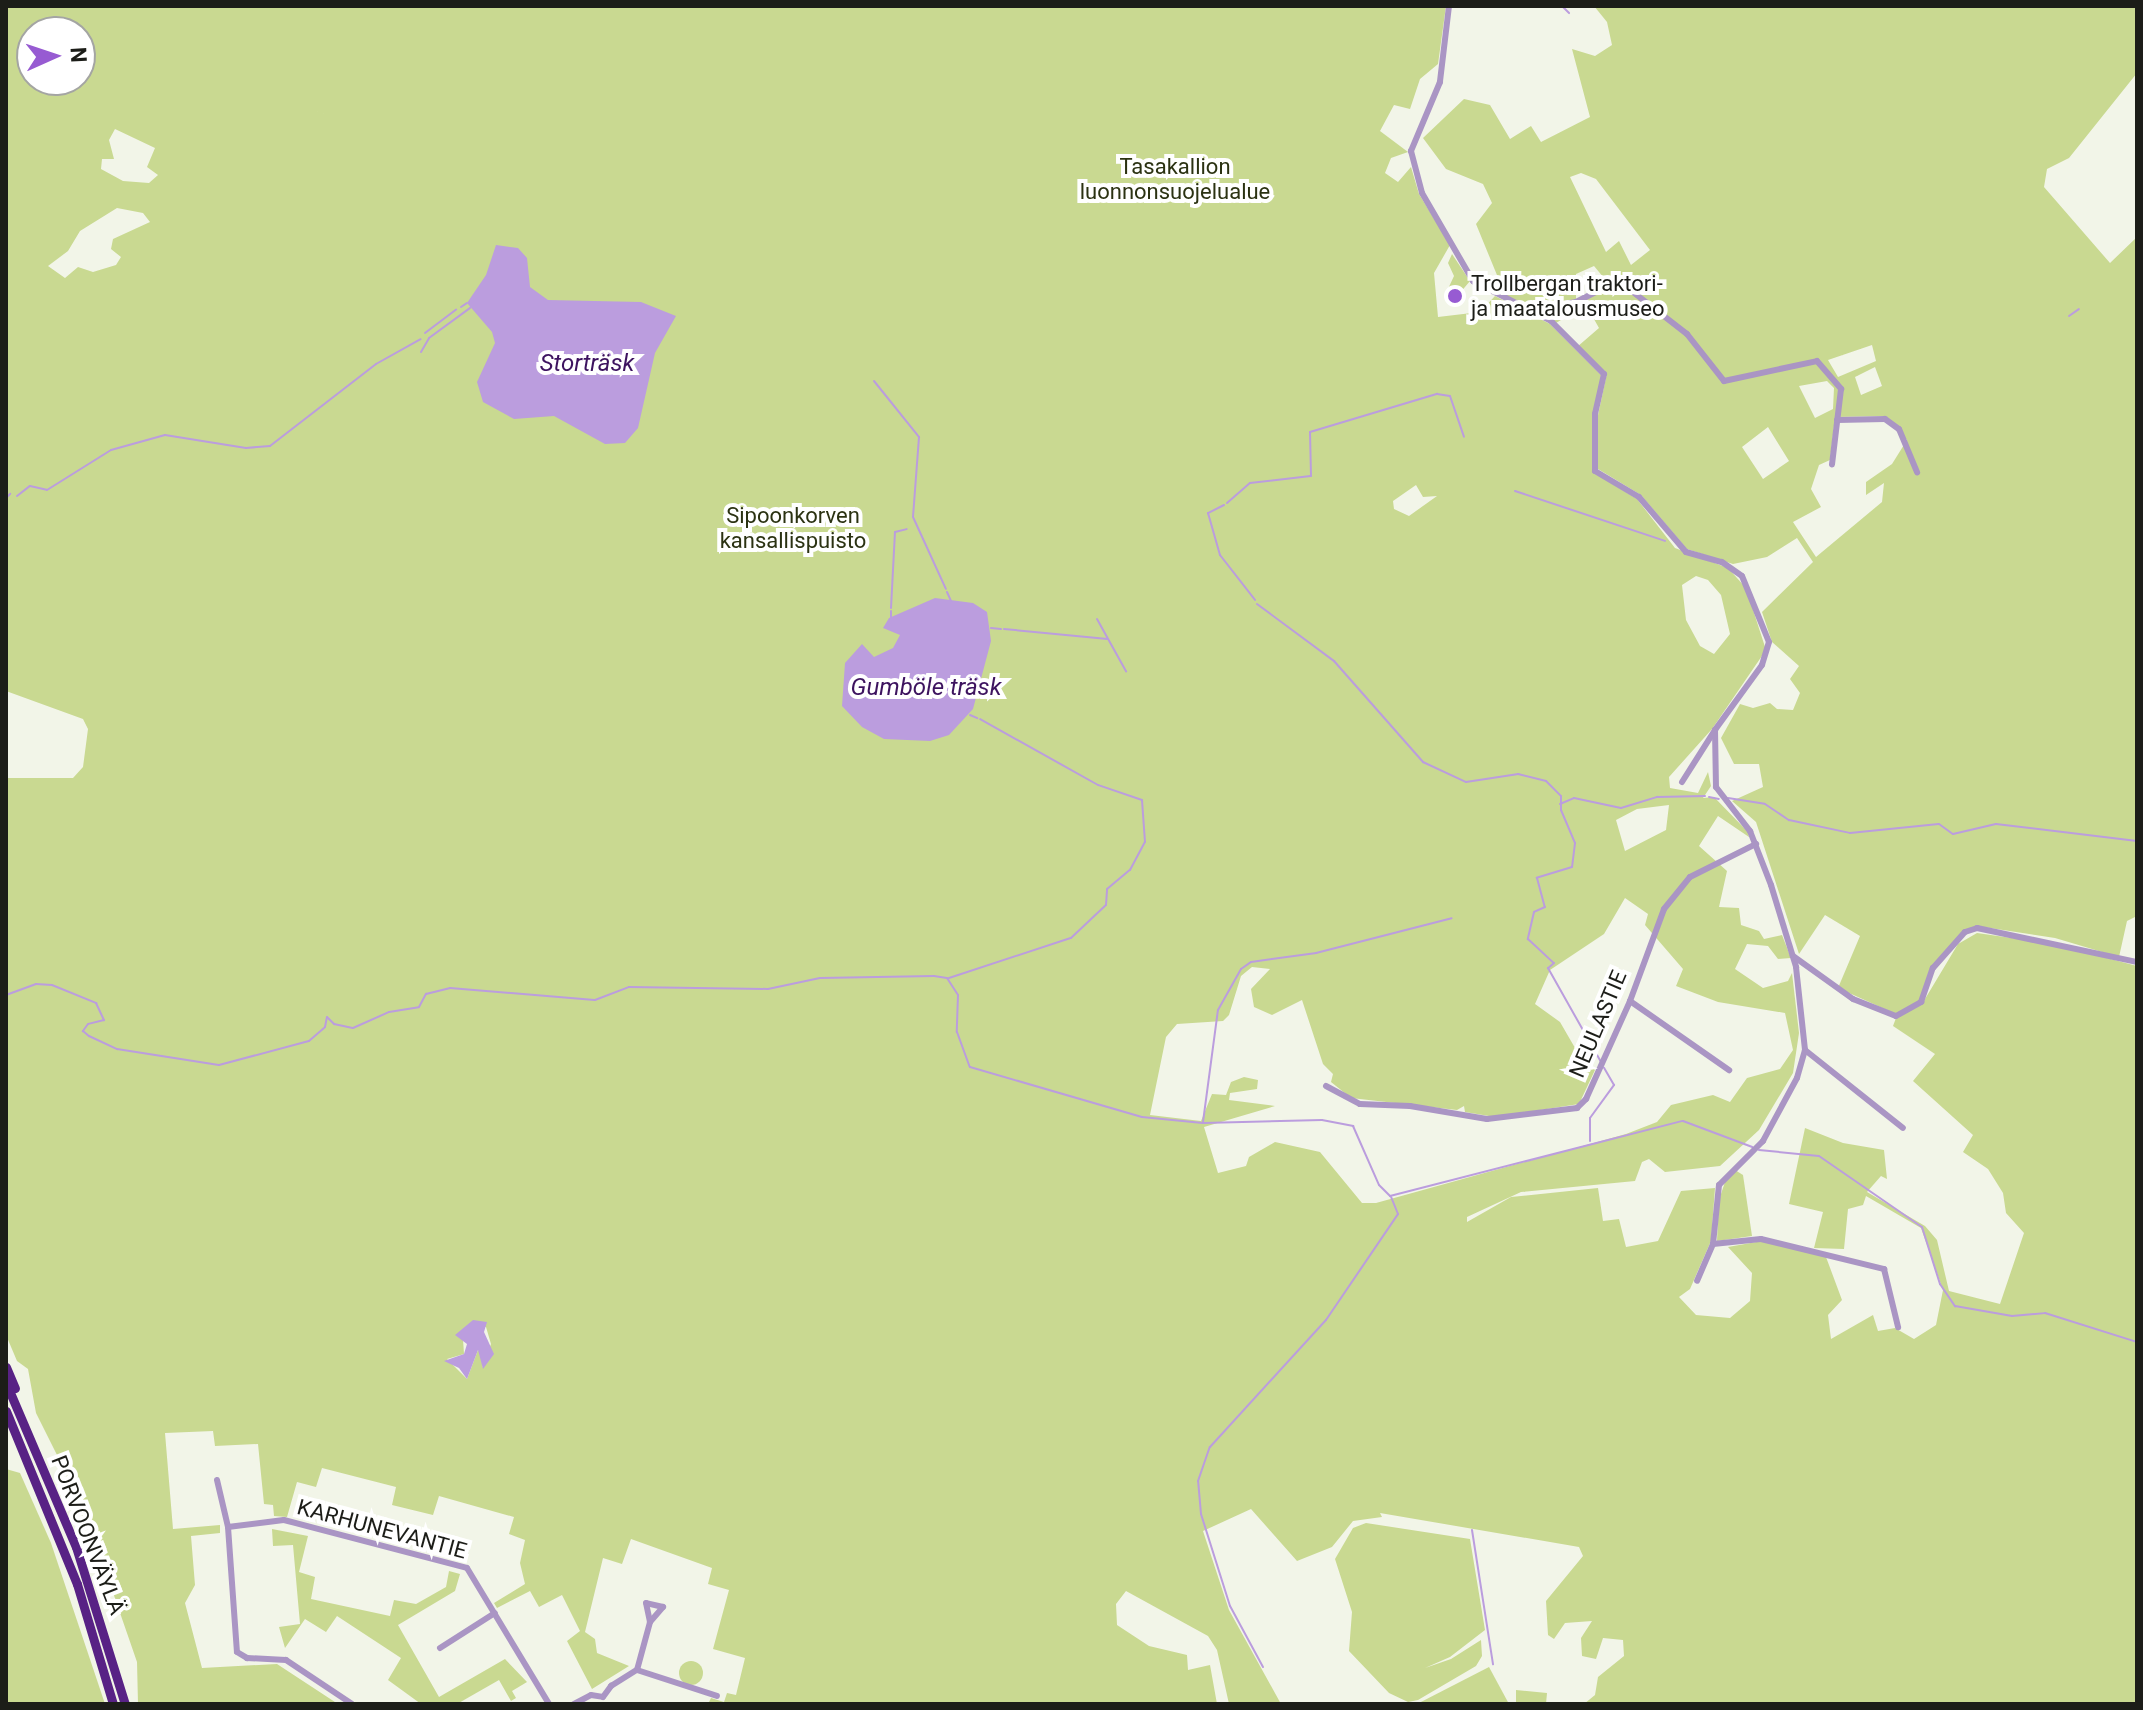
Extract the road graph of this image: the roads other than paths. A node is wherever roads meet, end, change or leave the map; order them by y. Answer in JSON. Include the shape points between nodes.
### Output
{"nodes":[{"id":1,"x":1449,"y":6,"type":"edge"},
{"id":2,"x":1530,"y":310,"type":"junction"},
{"id":3,"x":1837,"y":420,"type":"junction"},
{"id":4,"x":1832,"y":464,"type":"dead end"},
{"id":5,"x":1917,"y":472,"type":"dead end"},
{"id":6,"x":1715,"y":730,"type":"junction"},
{"id":7,"x":1682,"y":782,"type":"dead end"},
{"id":8,"x":1756,"y":844,"type":"junction"},
{"id":9,"x":1793,"y":956,"type":"junction"},
{"id":10,"x":2137,"y":962,"type":"edge"},
{"id":11,"x":1630,"y":1001,"type":"junction"},
{"id":12,"x":1805,"y":1050,"type":"junction"},
{"id":13,"x":1729,"y":1070,"type":"dead end"},
{"id":14,"x":1326,"y":1086,"type":"dead end"},
{"id":15,"x":1903,"y":1128,"type":"dead end"},
{"id":16,"x":1713,"y":1244,"type":"junction"},
{"id":17,"x":1697,"y":1281,"type":"dead end"},
{"id":18,"x":1898,"y":1327,"type":"dead end"},
{"id":19,"x":6,"y":1367,"type":"edge"},
{"id":20,"x":6,"y":1383,"type":"edge"},
{"id":21,"x":6,"y":1411,"type":"edge"},
{"id":22,"x":26,"y":1426,"type":"junction"},
{"id":23,"x":217,"y":1480,"type":"dead end"},
{"id":24,"x":228,"y":1527,"type":"junction"},
{"id":25,"x":495,"y":1613,"type":"junction"},
{"id":26,"x":650,"y":1622,"type":"dead end"},
{"id":27,"x":440,"y":1648,"type":"dead end"},
{"id":28,"x":637,"y":1670,"type":"junction"},
{"id":29,"x":717,"y":1696,"type":"dead end"},
{"id":30,"x":603,"y":1697,"type":"junction"},
{"id":31,"x":113,"y":1704,"type":"edge"},
{"id":32,"x":125,"y":1704,"type":"edge"},
{"id":33,"x":352,"y":1704,"type":"edge"},
{"id":34,"x":549,"y":1704,"type":"edge"},
{"id":35,"x":574,"y":1704,"type":"edge"},
{"id":36,"x":608,"y":1704,"type":"edge"}],
"edges":[{"from":1,"to":2,"type":"street","via":[[1440,82],[1411,151],[1418,185],[1473,281]]},
{"from":2,"to":3,"type":"street","via":[[1576,302],[1609,285],[1630,287],[1659,317],[1687,334],[1724,381],[1817,361],[1841,389]]},
{"from":2,"to":6,"type":"street","via":[[1551,321],[1604,374],[1595,414],[1595,471],[1639,497],[1677,546],[1730,565],[1748,587],[1768,650]]},
{"from":3,"to":4,"type":"street"},
{"from":3,"to":5,"type":"street","via":[[1885,419],[1899,429]]},
{"from":6,"to":7,"type":"street"},
{"from":6,"to":8,"type":"street","via":[[1720,797]]},
{"from":8,"to":9,"type":"street"},
{"from":8,"to":11,"type":"street","name":"NEULASTIE","via":[[1690,877],[1679,888],[1657,921]]},
{"from":9,"to":10,"type":"street","via":[[1853,999],[1896,1016],[1921,1002],[1933,968],[1965,932],[1977,928]]},
{"from":9,"to":12,"type":"street"},
{"from":11,"to":13,"type":"street"},
{"from":11,"to":14,"type":"street","name":"NEULASTIE","via":[[1586,1099],[1577,1108],[1501,1120],[1410,1106],[1372,1106]]},
{"from":12,"to":15,"type":"street"},
{"from":12,"to":16,"type":"street","via":[[1767,1135],[1719,1185]]},
{"from":16,"to":17,"type":"street"},
{"from":16,"to":18,"type":"street","via":[[1761,1239],[1884,1269]]},
{"from":19,"to":22,"type":"highway"},
{"from":20,"to":22,"type":"highway","name":"PORVOONVÄYLÄ"},
{"from":21,"to":31,"type":"highway","name":"PORVOONVÄYLÄ","via":[[77,1584]]},
{"from":22,"to":32,"type":"highway","name":"PORVOONVÄYLÄ","via":[[93,1592]]},
{"from":23,"to":24,"type":"street"},
{"from":24,"to":25,"type":"street","name":"KARHUNEVANTIE","via":[[284,1520],[465,1567]]},
{"from":24,"to":33,"type":"street","via":[[237,1652],[247,1658],[286,1660]]},
{"from":25,"to":27,"type":"street"},
{"from":25,"to":34,"type":"street","name":"KARHUNEVANTIE"},
{"from":26,"to":28,"type":"street"},
{"from":28,"to":29,"type":"street"},
{"from":28,"to":30,"type":"street"},
{"from":30,"to":35,"type":"street","via":[[591,1695]]},
{"from":30,"to":36,"type":"street"}]}
